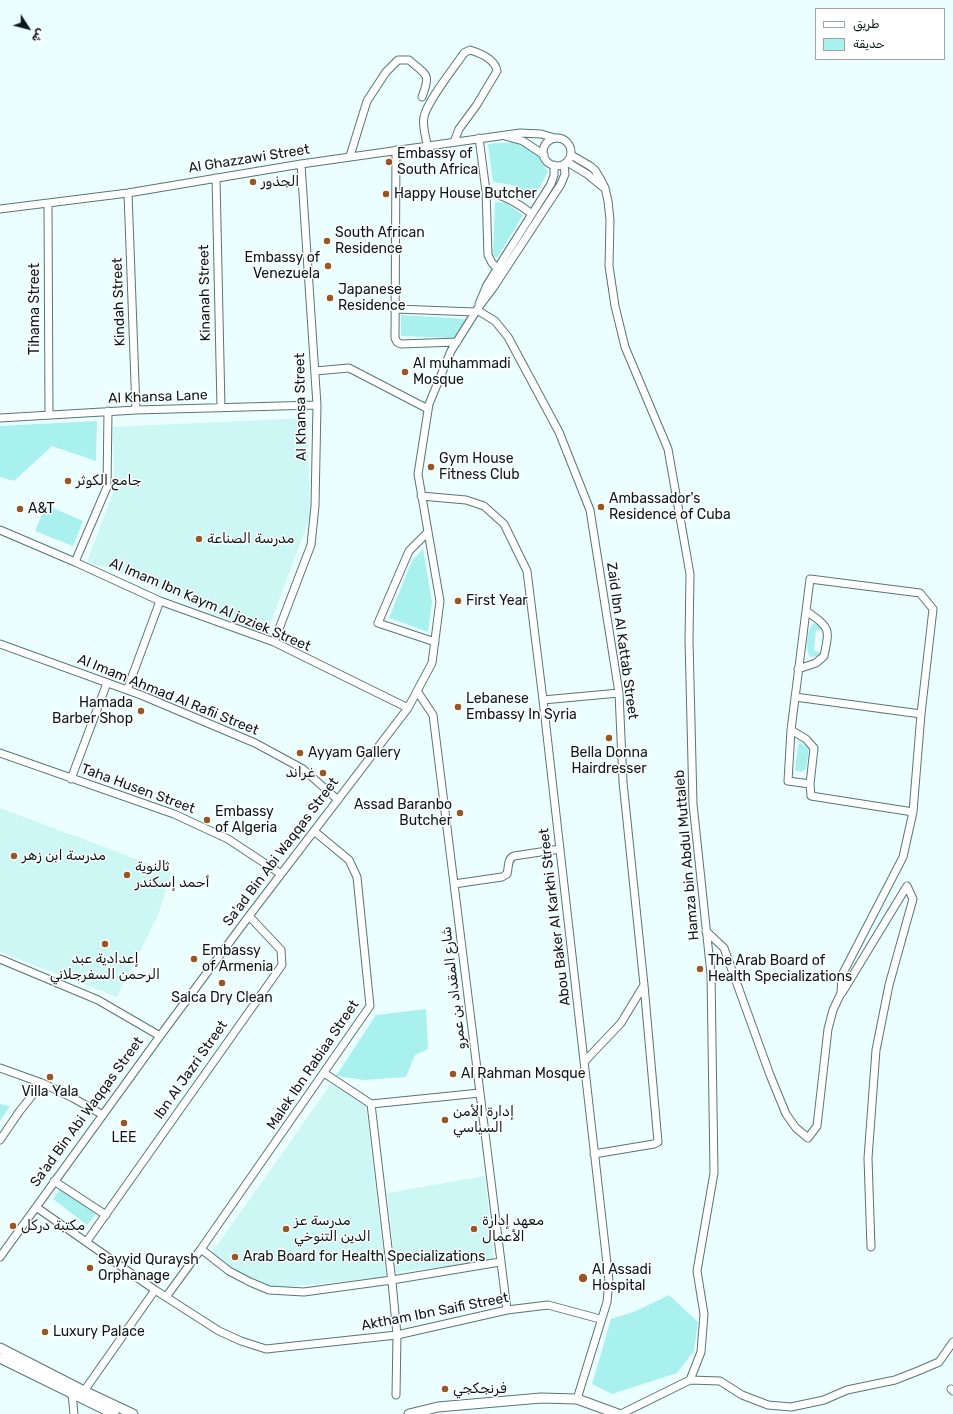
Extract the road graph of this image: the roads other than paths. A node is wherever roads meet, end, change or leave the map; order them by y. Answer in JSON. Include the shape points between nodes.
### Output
{"nodes":[{"id":1,"x":422,"y":97,"type":"dead end"},
{"id":2,"x":503,"y":136,"type":"junction"},
{"id":3,"x":479,"y":138,"type":"junction"},
{"id":4,"x":555,"y":138,"type":"junction"},
{"id":5,"x":454,"y":142,"type":"junction"},
{"id":6,"x":427,"y":145,"type":"junction"},
{"id":7,"x":396,"y":150,"type":"junction"},
{"id":8,"x":544,"y":155,"type":"junction"},
{"id":9,"x":571,"y":155,"type":"junction"},
{"id":10,"x":350,"y":156,"type":"junction"},
{"id":11,"x":566,"y":163,"type":"junction"},
{"id":12,"x":301,"y":164,"type":"junction"},
{"id":13,"x":554,"y":165,"type":"junction"},
{"id":14,"x":216,"y":178,"type":"junction"},
{"id":15,"x":605,"y":188,"type":"junction"},
{"id":16,"x":486,"y":191,"type":"junction"},
{"id":17,"x":128,"y":193,"type":"junction"},
{"id":18,"x":48,"y":204,"type":"junction"},
{"id":19,"x":0,"y":209,"type":"edge"},
{"id":20,"x":532,"y":214,"type":"junction"},
{"id":21,"x":498,"y":269,"type":"junction"},
{"id":22,"x":396,"y":309,"type":"junction"},
{"id":23,"x":477,"y":310,"type":"junction"},
{"id":24,"x":457,"y":342,"type":"junction"},
{"id":25,"x":315,"y":371,"type":"junction"},
{"id":26,"x":317,"y":405,"type":"junction"},
{"id":27,"x":221,"y":408,"type":"junction"},
{"id":28,"x":428,"y":409,"type":"junction"},
{"id":29,"x":136,"y":410,"type":"junction"},
{"id":30,"x":108,"y":411,"type":"junction"},
{"id":31,"x":49,"y":415,"type":"junction"},
{"id":32,"x":0,"y":418,"type":"edge"},
{"id":33,"x":421,"y":496,"type":"junction"},
{"id":34,"x":0,"y":530,"type":"edge"},
{"id":35,"x":428,"y":532,"type":"junction"},
{"id":36,"x":76,"y":562,"type":"junction"},
{"id":37,"x":160,"y":601,"type":"junction"},
{"id":38,"x":806,"y":611,"type":"junction"},
{"id":39,"x":274,"y":642,"type":"junction"},
{"id":40,"x":435,"y":642,"type":"junction"},
{"id":41,"x":0,"y":644,"type":"edge"},
{"id":42,"x":798,"y":669,"type":"junction"},
{"id":43,"x":107,"y":683,"type":"junction"},
{"id":44,"x":127,"y":690,"type":"junction"},
{"id":45,"x":417,"y":691,"type":"junction"},
{"id":46,"x":619,"y":693,"type":"junction"},
{"id":47,"x":795,"y":697,"type":"junction"},
{"id":48,"x":543,"y":700,"type":"junction"},
{"id":49,"x":408,"y":708,"type":"junction"},
{"id":50,"x":921,"y":714,"type":"junction"},
{"id":51,"x":791,"y":730,"type":"junction"},
{"id":52,"x":0,"y":753,"type":"edge"},
{"id":53,"x":72,"y":779,"type":"junction"},
{"id":54,"x":810,"y":784,"type":"junction"},
{"id":55,"x":338,"y":800,"type":"junction"},
{"id":56,"x":913,"y":812,"type":"junction"},
{"id":57,"x":314,"y":831,"type":"junction"},
{"id":58,"x":560,"y":849,"type":"junction"},
{"id":59,"x":281,"y":874,"type":"junction"},
{"id":60,"x":454,"y":884,"type":"junction"},
{"id":61,"x":249,"y":916,"type":"junction"},
{"id":62,"x":706,"y":931,"type":"junction"},
{"id":63,"x":0,"y":959,"type":"edge"},
{"id":64,"x":644,"y":985,"type":"junction"},
{"id":65,"x":841,"y":993,"type":"junction"},
{"id":66,"x":160,"y":1036,"type":"junction"},
{"id":67,"x":585,"y":1061,"type":"junction"},
{"id":68,"x":0,"y":1068,"type":"edge"},
{"id":69,"x":324,"y":1073,"type":"junction"},
{"id":70,"x":42,"y":1083,"type":"junction"},
{"id":71,"x":480,"y":1093,"type":"junction"},
{"id":72,"x":371,"y":1104,"type":"junction"},
{"id":73,"x":103,"y":1115,"type":"junction"},
{"id":74,"x":0,"y":1140,"type":"edge"},
{"id":75,"x":594,"y":1154,"type":"junction"},
{"id":76,"x":54,"y":1181,"type":"junction"},
{"id":77,"x":36,"y":1207,"type":"junction"},
{"id":78,"x":106,"y":1215,"type":"junction"},
{"id":79,"x":87,"y":1241,"type":"junction"},
{"id":80,"x":871,"y":1247,"type":"dead end"},
{"id":81,"x":201,"y":1249,"type":"junction"},
{"id":82,"x":0,"y":1257,"type":"edge"},
{"id":83,"x":500,"y":1262,"type":"junction"},
{"id":84,"x":392,"y":1280,"type":"junction"},
{"id":85,"x":155,"y":1290,"type":"junction"},
{"id":86,"x":166,"y":1297,"type":"junction"},
{"id":87,"x":507,"y":1310,"type":"junction"},
{"id":88,"x":600,"y":1319,"type":"junction"},
{"id":89,"x":397,"y":1335,"type":"junction"},
{"id":90,"x":953,"y":1342,"type":"edge"},
{"id":91,"x":0,"y":1348,"type":"edge"},
{"id":92,"x":0,"y":1358,"type":"edge"},
{"id":93,"x":690,"y":1380,"type":"junction"},
{"id":94,"x":84,"y":1391,"type":"junction"},
{"id":95,"x":72,"y":1393,"type":"junction"},
{"id":96,"x":396,"y":1395,"type":"dead end"},
{"id":97,"x":577,"y":1399,"type":"junction"},
{"id":98,"x":438,"y":1411,"type":"edge"},
{"id":99,"x":74,"y":1414,"type":"edge"},
{"id":100,"x":114,"y":1414,"type":"edge"},
{"id":101,"x":133,"y":1414,"type":"edge"},
{"id":102,"x":409,"y":1414,"type":"edge"},
{"id":103,"x":620,"y":1414,"type":"edge"}],
"edges":[{"from":1,"to":10,"type":"street","via":[[428,78],[425,73],[409,60],[398,60],[386,72],[367,101]]},
{"from":2,"to":3,"type":"street","name":"Al Ghazzawi Street"},
{"from":2,"to":4,"type":"street","name":"Al Ghazzawi Street","via":[[520,133]]},
{"from":2,"to":8,"type":"street","name":"Al Ghazzawi Street","via":[[523,141]]},
{"from":3,"to":5,"type":"street","name":"Al Ghazzawi Street"},
{"from":3,"to":16,"type":"street"},
{"from":4,"to":8,"type":"street","via":[[544,147]]},
{"from":4,"to":9,"type":"street","via":[[563,138],[569,143]]},
{"from":5,"to":6,"type":"street","name":"Al Ghazzawi Street"},
{"from":5,"to":6,"type":"street","via":[[459,129],[497,71],[492,61],[470,50],[464,53],[430,102],[423,122]]},
{"from":6,"to":7,"type":"street","name":"Al Ghazzawi Street"},
{"from":7,"to":10,"type":"street","name":"Al Ghazzawi Street"},
{"from":7,"to":22,"type":"street"},
{"from":8,"to":13,"type":"street","via":[[547,162]]},
{"from":9,"to":11,"type":"street"},
{"from":9,"to":15,"type":"street","name":"Hamza bin Abdul Muttaleb","via":[[590,166],[602,180]]},
{"from":10,"to":12,"type":"street","name":"Al Ghazzawi Street"},
{"from":11,"to":13,"type":"street"},
{"from":11,"to":15,"type":"street","via":[[587,174]]},
{"from":11,"to":23,"type":"street","name":"Sa'ad Bin Abi Waqqas Street","via":[[561,184]]},
{"from":12,"to":14,"type":"street","name":"Al Ghazzawi Street"},
{"from":12,"to":25,"type":"street","name":"Al Khansa Street"},
{"from":13,"to":20,"type":"street","name":"Sa'ad Bin Abi Waqqas Street","via":[[552,184]]},
{"from":14,"to":17,"type":"street","name":"Al Ghazzawi Street"},
{"from":14,"to":27,"type":"street","name":"Kinanah Street"},
{"from":15,"to":62,"type":"street","name":"Hamza bin Abdul Muttaleb","via":[[610,220],[609,266],[624,347],[668,449],[690,574],[693,804]]},
{"from":16,"to":20,"type":"street","via":[[506,197]]},
{"from":16,"to":21,"type":"street","via":[[488,255]]},
{"from":17,"to":18,"type":"street","name":"Al Ghazzawi Street"},
{"from":17,"to":29,"type":"street","name":"Kindah Street"},
{"from":18,"to":19,"type":"street","name":"Al Ghazzawi Street"},
{"from":18,"to":31,"type":"street","name":"Tihama Street"},
{"from":20,"to":21,"type":"street","name":"Sa'ad Bin Abi Waqqas Street"},
{"from":21,"to":23,"type":"street","name":"Sa'ad Bin Abi Waqqas Street","via":[[484,290]]},
{"from":22,"to":23,"type":"street"},
{"from":22,"to":24,"type":"street","via":[[397,342]]},
{"from":23,"to":24,"type":"street","name":"Sa'ad Bin Abi Waqqas Street"},
{"from":23,"to":46,"type":"street","name":"Zaid Ibn Al Kattab Street","via":[[495,321],[508,336],[559,432],[590,510]]},
{"from":24,"to":28,"type":"street","name":"Sa'ad Bin Abi Waqqas Street"},
{"from":25,"to":26,"type":"street","name":"Al Khansa Street"},
{"from":25,"to":28,"type":"street","via":[[349,368]]},
{"from":26,"to":27,"type":"street","name":"Al Khansa Lane"},
{"from":26,"to":39,"type":"street","name":"Al Khansa Street","via":[[315,506],[311,545]]},
{"from":27,"to":29,"type":"street","name":"Al Khansa Lane"},
{"from":28,"to":33,"type":"street","name":"Sa'ad Bin Abi Waqqas Street","via":[[418,474]]},
{"from":29,"to":30,"type":"street","name":"Al Khansa Lane"},
{"from":30,"to":31,"type":"street","name":"Al Khansa Lane"},
{"from":30,"to":36,"type":"street","via":[[107,487]]},
{"from":31,"to":32,"type":"street","name":"Al Khansa Lane"},
{"from":33,"to":35,"type":"street","name":"Sa'ad Bin Abi Waqqas Street"},
{"from":33,"to":48,"type":"street","name":"Abou Baker Al Karkhi Street","via":[[466,500],[484,506],[504,524],[527,571]]},
{"from":34,"to":36,"type":"street","name":"Al Imam Ibn Kaym Al joziek Street"},
{"from":35,"to":40,"type":"street","name":"Sa'ad Bin Abi Waqqas Street","via":[[440,601]]},
{"from":35,"to":40,"type":"street","via":[[409,552],[378,623]]},
{"from":36,"to":37,"type":"street","name":"Al Imam Ibn Kaym Al joziek Street"},
{"from":37,"to":39,"type":"street","name":"Al Imam Ibn Kaym Al joziek Street"},
{"from":37,"to":44,"type":"street"},
{"from":38,"to":42,"type":"street"},
{"from":38,"to":42,"type":"street","via":[[824,624],[829,634],[824,656],[816,663]]},
{"from":38,"to":50,"type":"street","via":[[810,579],[920,593],[933,610]]},
{"from":39,"to":49,"type":"street","name":"Al Imam Ibn Kaym Al joziek Street"},
{"from":40,"to":45,"type":"street","name":"Sa'ad Bin Abi Waqqas Street","via":[[432,663]]},
{"from":41,"to":43,"type":"street","name":"Al Imam Ahmad Al Rafii Street"},
{"from":42,"to":47,"type":"street"},
{"from":43,"to":44,"type":"street","name":"Al Imam Ahmad Al Rafii Street"},
{"from":43,"to":53,"type":"street"},
{"from":44,"to":55,"type":"street","name":"Al Imam Ahmad Al Rafii Street","via":[[255,743],[303,769]]},
{"from":45,"to":49,"type":"street","name":"Sa'ad Bin Abi Waqqas Street"},
{"from":45,"to":60,"type":"street","name":"شارع المقداد بن عمرو","via":[[434,716]]},
{"from":46,"to":48,"type":"street"},
{"from":46,"to":64,"type":"street","name":"Zaid Ibn Al Kattab Street","via":[[623,782]]},
{"from":47,"to":50,"type":"street"},
{"from":47,"to":51,"type":"street"},
{"from":48,"to":58,"type":"street","name":"Abou Baker Al Karkhi Street"},
{"from":49,"to":55,"type":"street","name":"Sa'ad Bin Abi Waqqas Street"},
{"from":50,"to":56,"type":"street"},
{"from":51,"to":54,"type":"street","via":[[806,739],[814,748]]},
{"from":51,"to":54,"type":"street","via":[[788,781]]},
{"from":52,"to":53,"type":"street","name":"Taha Husen Street"},
{"from":53,"to":59,"type":"street","name":"Taha Husen Street","via":[[174,814],[228,839]]},
{"from":54,"to":56,"type":"street","via":[[812,796]]},
{"from":55,"to":57,"type":"street","name":"Sa'ad Bin Abi Waqqas Street"},
{"from":56,"to":65,"type":"street","via":[[903,857],[842,975]]},
{"from":57,"to":59,"type":"street","name":"Sa'ad Bin Abi Waqqas Street"},
{"from":57,"to":69,"type":"street","name":"Malek Ibn Rabiaa Street","via":[[349,860],[357,877],[370,1006]]},
{"from":58,"to":60,"type":"street","via":[[511,857],[507,874],[502,877]]},
{"from":58,"to":67,"type":"street","name":"Abou Baker Al Karkhi Street"},
{"from":59,"to":61,"type":"street","name":"Sa'ad Bin Abi Waqqas Street"},
{"from":60,"to":71,"type":"street","name":"شارع المقداد بن عمرو"},
{"from":61,"to":66,"type":"street","name":"Sa'ad Bin Abi Waqqas Street"},
{"from":61,"to":78,"type":"street","name":"Ibn Al Jazri Street","via":[[281,950],[282,965]]},
{"from":62,"to":65,"type":"street","via":[[724,948],[786,1114],[796,1128],[808,1138],[817,1126],[828,1029]]},
{"from":62,"to":93,"type":"street","name":"Hamza bin Abdul Muttaleb","via":[[711,974],[714,1173],[697,1271],[704,1314],[701,1352]]},
{"from":63,"to":66,"type":"street","via":[[98,1000]]},
{"from":64,"to":67,"type":"street","via":[[620,1023]]},
{"from":64,"to":75,"type":"street","name":"Zaid Ibn Al Kattab Street","via":[[658,1142]]},
{"from":65,"to":80,"type":"street","via":[[907,886],[913,899],[889,985],[876,1050],[868,1158]]},
{"from":66,"to":73,"type":"street","name":"Sa'ad Bin Abi Waqqas Street"},
{"from":67,"to":75,"type":"street","name":"Abou Baker Al Karkhi Street"},
{"from":68,"to":70,"type":"street"},
{"from":69,"to":72,"type":"street"},
{"from":69,"to":81,"type":"street","name":"Malek Ibn Rabiaa Street"},
{"from":70,"to":73,"type":"street"},
{"from":70,"to":74,"type":"street"},
{"from":71,"to":72,"type":"street"},
{"from":71,"to":83,"type":"street","name":"شارع المقداد بن عمرو"},
{"from":72,"to":84,"type":"street"},
{"from":73,"to":76,"type":"street","name":"Sa'ad Bin Abi Waqqas Street"},
{"from":75,"to":88,"type":"street","name":"Abou Baker Al Karkhi Street","via":[[609,1281],[607,1302]]},
{"from":76,"to":77,"type":"street","name":"Sa'ad Bin Abi Waqqas Street"},
{"from":76,"to":78,"type":"street"},
{"from":77,"to":79,"type":"street","name":"Aktham Ibn Saifi Street"},
{"from":77,"to":82,"type":"street","name":"Sa'ad Bin Abi Waqqas Street"},
{"from":78,"to":79,"type":"street","name":"Ibn Al Jazri Street"},
{"from":79,"to":85,"type":"street","name":"Aktham Ibn Saifi Street"},
{"from":81,"to":84,"type":"street","via":[[230,1271],[269,1290],[304,1292]]},
{"from":81,"to":86,"type":"street","name":"Malek Ibn Rabiaa Street"},
{"from":83,"to":84,"type":"street"},
{"from":83,"to":87,"type":"street","name":"شارع المقداد بن عمرو"},
{"from":84,"to":89,"type":"street"},
{"from":85,"to":86,"type":"street","name":"Aktham Ibn Saifi Street"},
{"from":85,"to":94,"type":"street"},
{"from":86,"to":89,"type":"street","name":"Aktham Ibn Saifi Street","via":[[220,1331],[266,1349]]},
{"from":87,"to":88,"type":"street","name":"Aktham Ibn Saifi Street","via":[[548,1305]]},
{"from":87,"to":89,"type":"street","name":"Aktham Ibn Saifi Street"},
{"from":88,"to":97,"type":"street","name":"Abou Baker Al Karkhi Street"},
{"from":89,"to":96,"type":"street"},
{"from":90,"to":93,"type":"street","via":[[939,1362],[918,1371],[895,1380],[847,1390],[824,1400],[790,1407],[768,1406],[742,1395],[720,1381]]},
{"from":91,"to":94,"type":"street"},
{"from":92,"to":95,"type":"street"},
{"from":93,"to":103,"type":"street"},
{"from":94,"to":101,"type":"street"},
{"from":95,"to":99,"type":"street"},
{"from":95,"to":100,"type":"street"},
{"from":97,"to":98,"type":"street","via":[[541,1398]]},
{"from":97,"to":103,"type":"street"},
{"from":98,"to":102,"type":"street"}]}
